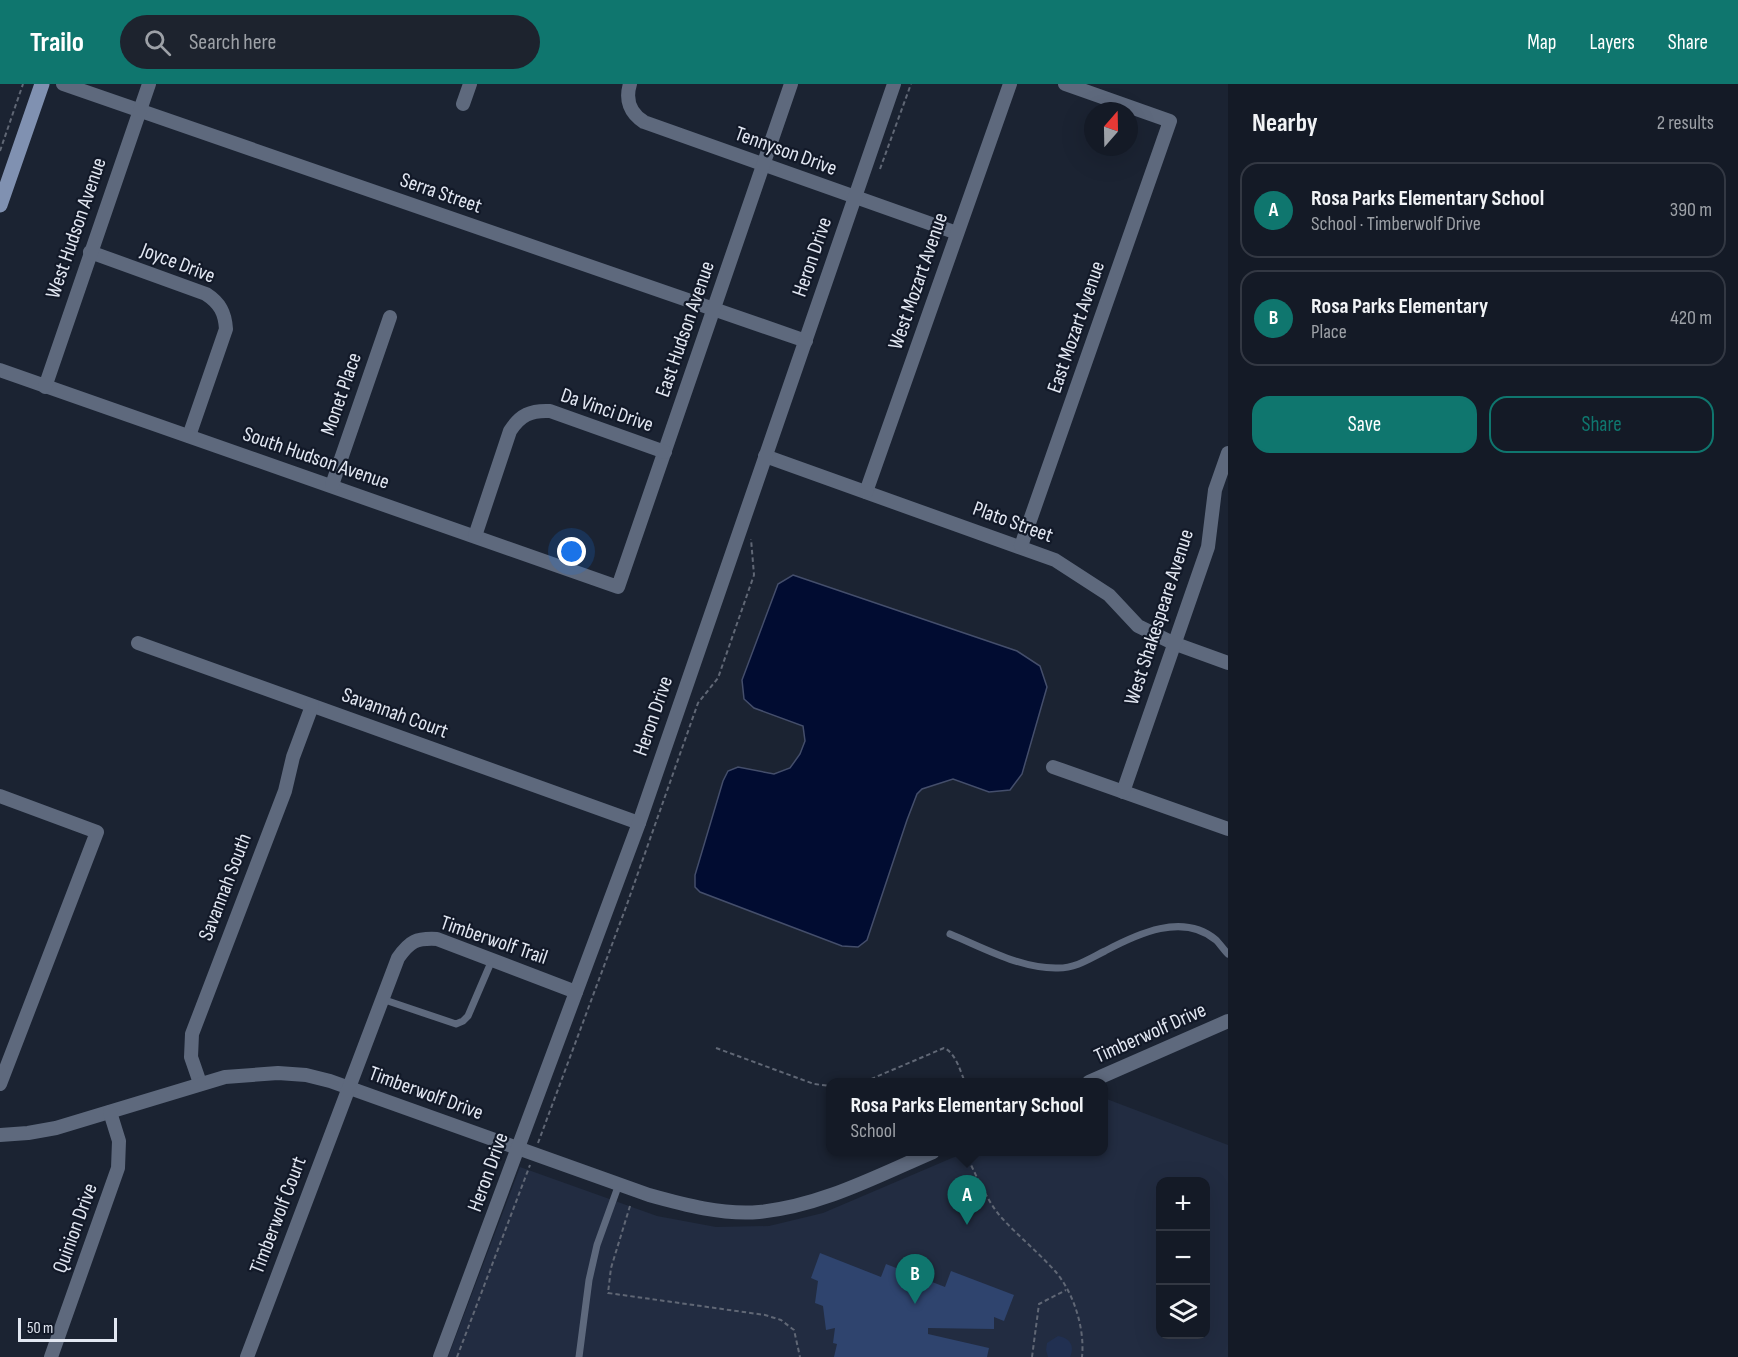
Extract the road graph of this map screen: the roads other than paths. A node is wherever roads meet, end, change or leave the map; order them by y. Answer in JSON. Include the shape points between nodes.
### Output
{"nodes":[{"id":1,"x":42,"y":84,"type":"edge"},
{"id":2,"x":63,"y":84,"type":"edge"},
{"id":3,"x":148,"y":84,"type":"edge"},
{"id":4,"x":470,"y":84,"type":"edge"},
{"id":5,"x":630,"y":84,"type":"edge"},
{"id":6,"x":791,"y":84,"type":"edge"},
{"id":7,"x":894,"y":84,"type":"edge"},
{"id":8,"x":1010,"y":84,"type":"edge"},
{"id":9,"x":1065,"y":84,"type":"edge"},
{"id":10,"x":463,"y":104,"type":"dead end"},
{"id":11,"x":139,"y":111,"type":"junction"},
{"id":12,"x":764,"y":165,"type":"junction"},
{"id":13,"x":855,"y":198,"type":"junction"},
{"id":14,"x":0,"y":205,"type":"edge"},
{"id":15,"x":957,"y":233,"type":"junction"},
{"id":16,"x":90,"y":252,"type":"junction"},
{"id":17,"x":714,"y":309,"type":"junction"},
{"id":18,"x":390,"y":316,"type":"dead end"},
{"id":19,"x":806,"y":341,"type":"junction"},
{"id":20,"x":0,"y":370,"type":"edge"},
{"id":21,"x":45,"y":387,"type":"junction"},
{"id":22,"x":189,"y":436,"type":"junction"},
{"id":23,"x":664,"y":452,"type":"junction"},
{"id":24,"x":1228,"y":453,"type":"edge"},
{"id":25,"x":765,"y":456,"type":"junction"},
{"id":26,"x":332,"y":485,"type":"junction"},
{"id":27,"x":866,"y":492,"type":"junction"},
{"id":28,"x":1221,"y":493,"type":"edge"},
{"id":29,"x":475,"y":536,"type":"junction"},
{"id":30,"x":1022,"y":546,"type":"junction"},
{"id":31,"x":618,"y":587,"type":"joint"},
{"id":32,"x":138,"y":643,"type":"dead end"},
{"id":33,"x":1173,"y":643,"type":"junction"},
{"id":34,"x":1228,"y":663,"type":"edge"},
{"id":35,"x":312,"y":706,"type":"junction"},
{"id":36,"x":1053,"y":767,"type":"dead end"},
{"id":37,"x":1123,"y":792,"type":"junction"},
{"id":38,"x":0,"y":796,"type":"edge"},
{"id":39,"x":639,"y":823,"type":"junction"},
{"id":40,"x":1228,"y":829,"type":"edge"},
{"id":41,"x":950,"y":934,"type":"dead end"},
{"id":42,"x":1228,"y":954,"type":"edge"},
{"id":43,"x":492,"y":960,"type":"junction"},
{"id":44,"x":576,"y":992,"type":"junction"},
{"id":45,"x":382,"y":999,"type":"junction"},
{"id":46,"x":1228,"y":1021,"type":"edge"},
{"id":47,"x":1100,"y":1078,"type":"edge"},
{"id":48,"x":200,"y":1083,"type":"junction"},
{"id":49,"x":0,"y":1084,"type":"edge"},
{"id":50,"x":349,"y":1087,"type":"junction"},
{"id":51,"x":110,"y":1112,"type":"junction"},
{"id":52,"x":0,"y":1135,"type":"edge"},
{"id":53,"x":519,"y":1149,"type":"junction"},
{"id":54,"x":924,"y":1156,"type":"edge"},
{"id":55,"x":619,"y":1184,"type":"junction"},
{"id":56,"x":51,"y":1357,"type":"edge"},
{"id":57,"x":247,"y":1357,"type":"edge"},
{"id":58,"x":440,"y":1357,"type":"edge"},
{"id":59,"x":579,"y":1357,"type":"edge"}],
"edges":[{"from":1,"to":14,"type":"street"},
{"from":2,"to":11,"type":"street","name":"Serra Street"},
{"from":3,"to":11,"type":"street","name":"West Hudson Avenue"},
{"from":4,"to":10,"type":"street"},
{"from":5,"to":12,"type":"street","name":"Tennyson Drive","via":[[631,109],[644,122]]},
{"from":6,"to":12,"type":"street","name":"East Hudson Avenue"},
{"from":7,"to":13,"type":"street","name":"Heron Drive"},
{"from":8,"to":15,"type":"street","name":"West Mozart Avenue"},
{"from":9,"to":30,"type":"street","name":"East Mozart Avenue","via":[[1170,121]]},
{"from":11,"to":16,"type":"street","name":"West Hudson Avenue"},
{"from":11,"to":17,"type":"street","name":"Serra Street"},
{"from":12,"to":13,"type":"street","name":"Tennyson Drive"},
{"from":12,"to":17,"type":"street","name":"East Hudson Avenue"},
{"from":13,"to":15,"type":"street","name":"Tennyson Drive"},
{"from":13,"to":19,"type":"street","name":"Heron Drive"},
{"from":15,"to":27,"type":"street","name":"West Mozart Avenue"},
{"from":16,"to":21,"type":"street","name":"West Hudson Avenue"},
{"from":16,"to":22,"type":"street","name":"Joyce Drive","via":[[206,294],[222,309],[226,329]]},
{"from":17,"to":19,"type":"street","name":"Serra Street"},
{"from":17,"to":23,"type":"street","name":"East Hudson Avenue"},
{"from":18,"to":26,"type":"street","name":"Monet Place"},
{"from":19,"to":25,"type":"street","name":"Heron Drive"},
{"from":20,"to":21,"type":"street","name":"South Hudson Avenue"},
{"from":21,"to":22,"type":"street","name":"South Hudson Avenue"},
{"from":22,"to":26,"type":"street","name":"South Hudson Avenue"},
{"from":23,"to":29,"type":"street","name":"Da Vinci Drive","via":[[550,411],[526,413],[510,431]]},
{"from":23,"to":31,"type":"street","name":"East Hudson Avenue"},
{"from":24,"to":28,"type":"street","name":"West Shakespeare Avenue"},
{"from":25,"to":27,"type":"street","name":"Plato Street"},
{"from":25,"to":39,"type":"street","name":"Heron Drive"},
{"from":26,"to":29,"type":"street","name":"South Hudson Avenue"},
{"from":27,"to":30,"type":"street","name":"Plato Street"},
{"from":28,"to":33,"type":"street","name":"West Shakespeare Avenue","via":[[1208,547]]},
{"from":29,"to":31,"type":"street","name":"South Hudson Avenue"},
{"from":30,"to":33,"type":"street","name":"Plato Street","via":[[1076,572],[1109,596],[1138,626]]},
{"from":32,"to":35,"type":"street","name":"Savannah Court"},
{"from":33,"to":34,"type":"street","name":"Plato Street"},
{"from":33,"to":37,"type":"street","name":"West Shakespeare Avenue"},
{"from":35,"to":39,"type":"street","name":"Savannah Court"},
{"from":35,"to":48,"type":"street","name":"Savannah South","via":[[285,791],[192,1034],[191,1057]]},
{"from":36,"to":37,"type":"street"},
{"from":37,"to":40,"type":"street"},
{"from":38,"to":49,"type":"street","via":[[97,831]]},
{"from":39,"to":44,"type":"street","name":"Heron Drive"},
{"from":41,"to":42,"type":"lane","via":[[1029,965],[1056,968],[1074,967],[1133,936],[1159,928],[1187,927],[1215,940]]},
{"from":43,"to":44,"type":"street","name":"Timberwolf Trail"},
{"from":43,"to":45,"type":"street","name":"Timberwolf Trail","via":[[437,939],[411,942],[398,958]]},
{"from":43,"to":45,"type":"lane","via":[[468,1016],[456,1024]]},
{"from":44,"to":53,"type":"street","name":"Heron Drive"},
{"from":45,"to":50,"type":"street","name":"Timberwolf Trail"},
{"from":46,"to":47,"type":"street","name":"Timberwolf Drive"},
{"from":48,"to":50,"type":"street","name":"Timberwolf Drive","via":[[278,1073],[306,1075]]},
{"from":48,"to":51,"type":"street","name":"Timberwolf Drive"},
{"from":50,"to":53,"type":"street","name":"Timberwolf Drive"},
{"from":50,"to":57,"type":"street","name":"Timberwolf Court"},
{"from":51,"to":52,"type":"street","name":"Timberwolf Drive","via":[[56,1128]]},
{"from":51,"to":56,"type":"street","name":"Quinion Drive","via":[[119,1141],[118,1168]]},
{"from":53,"to":55,"type":"street","name":"Timberwolf Drive"},
{"from":53,"to":58,"type":"street","name":"Heron Drive"},
{"from":54,"to":55,"type":"street","name":"Timberwolf Drive","via":[[832,1196],[758,1212],[686,1205]]},
{"from":55,"to":59,"type":"lane","via":[[597,1245]]}]}
